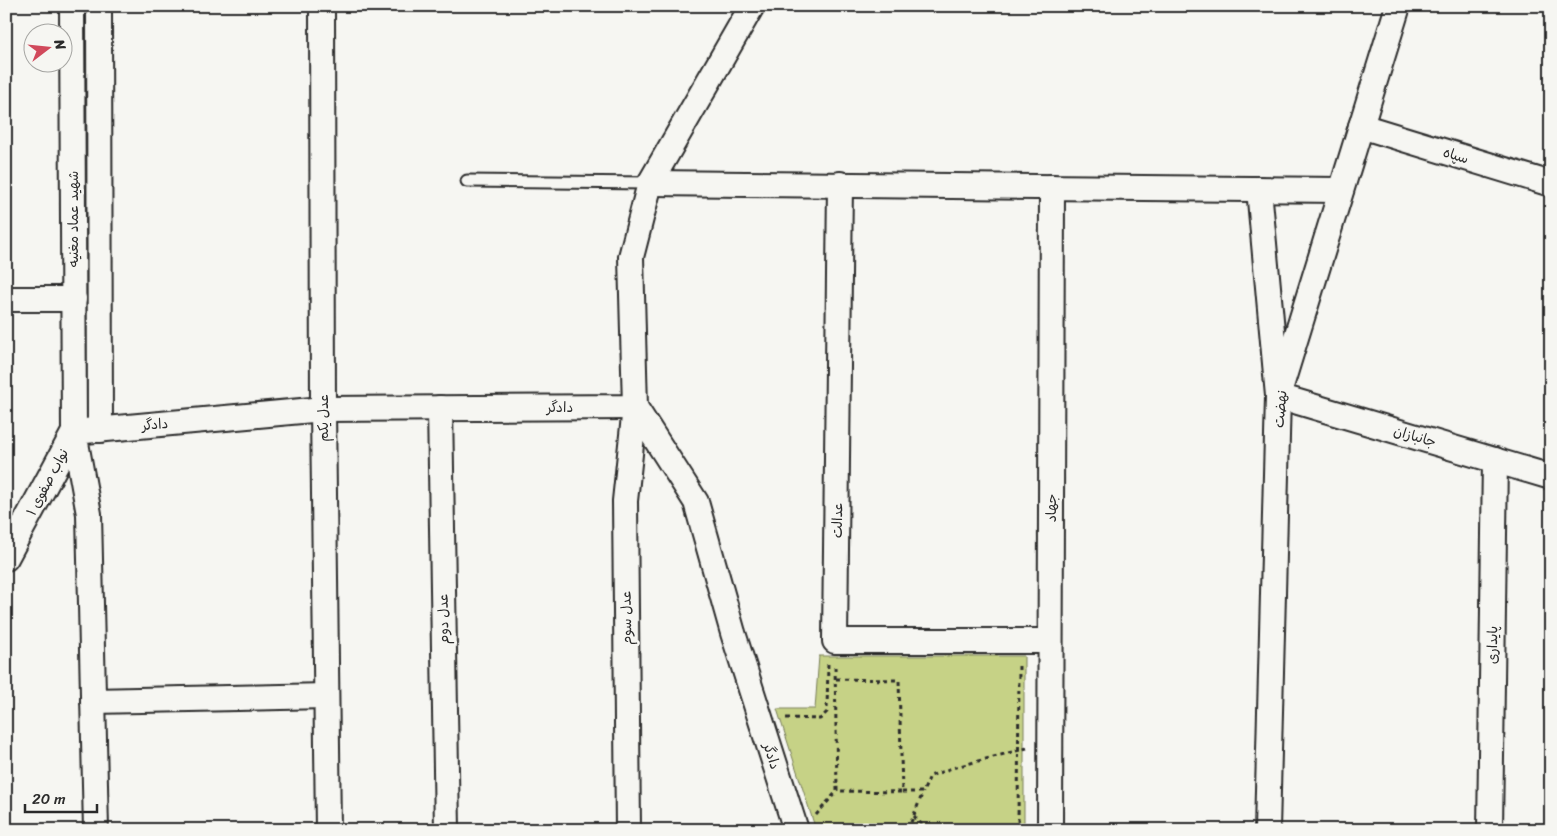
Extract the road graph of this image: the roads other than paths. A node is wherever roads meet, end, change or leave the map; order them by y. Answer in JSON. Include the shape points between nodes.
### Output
{"nodes":[{"id":1,"x":72,"y":6,"type":"edge"},
{"id":2,"x":99,"y":6,"type":"edge"},
{"id":3,"x":322,"y":6,"type":"edge"},
{"id":4,"x":752,"y":6,"type":"edge"},
{"id":5,"x":1398,"y":6,"type":"edge"},
{"id":6,"x":1361,"y":126,"type":"junction"},
{"id":7,"x":467,"y":181,"type":"dead end"},
{"id":8,"x":650,"y":182,"type":"junction"},
{"id":9,"x":840,"y":184,"type":"junction"},
{"id":10,"x":1551,"y":184,"type":"edge"},
{"id":11,"x":1052,"y":187,"type":"junction"},
{"id":12,"x":1259,"y":189,"type":"junction"},
{"id":13,"x":1341,"y":190,"type":"junction"},
{"id":14,"x":6,"y":299,"type":"edge"},
{"id":15,"x":74,"y":299,"type":"junction"},
{"id":16,"x":1278,"y":396,"type":"junction"},
{"id":17,"x":635,"y":407,"type":"junction"},
{"id":18,"x":440,"y":408,"type":"junction"},
{"id":19,"x":323,"y":409,"type":"junction"},
{"id":20,"x":100,"y":430,"type":"junction"},
{"id":21,"x":74,"y":432,"type":"junction"},
{"id":22,"x":1495,"y":460,"type":"junction"},
{"id":23,"x":1551,"y":477,"type":"edge"},
{"id":24,"x":6,"y":558,"type":"edge"},
{"id":25,"x":1050,"y":641,"type":"junction"},
{"id":26,"x":326,"y":696,"type":"junction"},
{"id":27,"x":93,"y":701,"type":"junction"},
{"id":28,"x":803,"y":826,"type":"edge"},
{"id":29,"x":96,"y":830,"type":"edge"},
{"id":30,"x":328,"y":830,"type":"edge"},
{"id":31,"x":447,"y":830,"type":"edge"},
{"id":32,"x":628,"y":830,"type":"edge"},
{"id":33,"x":1050,"y":830,"type":"edge"},
{"id":34,"x":1267,"y":830,"type":"edge"},
{"id":35,"x":1490,"y":830,"type":"edge"}],
"edges":[{"from":1,"to":15,"type":"street","name":"شهید عماد مغنیه"},
{"from":2,"to":20,"type":"street","name":"شهید عماد مغنیه"},
{"from":3,"to":19,"type":"street","name":"عدل یکم"},
{"from":4,"to":8,"type":"street"},
{"from":5,"to":6,"type":"street","name":"نهضت"},
{"from":6,"to":10,"type":"street","name":"سپاه"},
{"from":6,"to":13,"type":"street","name":"نهضت"},
{"from":7,"to":8,"type":"lane"},
{"from":8,"to":9,"type":"street"},
{"from":8,"to":17,"type":"street","via":[[631,257]]},
{"from":9,"to":11,"type":"street"},
{"from":9,"to":25,"type":"street","name":"عدالت","via":[[835,641]]},
{"from":11,"to":12,"type":"street"},
{"from":11,"to":25,"type":"street","name":"جهاد"},
{"from":12,"to":13,"type":"street"},
{"from":12,"to":16,"type":"street"},
{"from":13,"to":16,"type":"street","name":"نهضت"},
{"from":14,"to":15,"type":"street"},
{"from":15,"to":21,"type":"street","name":"شهید عماد مغنیه"},
{"from":16,"to":22,"type":"street","name":"جانبازان"},
{"from":16,"to":34,"type":"street","name":"نهضت"},
{"from":17,"to":18,"type":"street","name":"دادگر"},
{"from":17,"to":28,"type":"street","name":"دادگر","via":[[696,502],[733,633]]},
{"from":17,"to":32,"type":"street","name":"عدل سوم","via":[[624,501]]},
{"from":18,"to":19,"type":"street","name":"دادگر"},
{"from":18,"to":31,"type":"street","name":"عدل دوم"},
{"from":19,"to":20,"type":"street","name":"دادگر"},
{"from":19,"to":26,"type":"street","name":"عدل یکم"},
{"from":20,"to":21,"type":"street","name":"دادگر"},
{"from":21,"to":24,"type":"street","name":"نواب صفوی ۱"},
{"from":21,"to":27,"type":"street","via":[[89,514]]},
{"from":22,"to":23,"type":"street","name":"جانبازان"},
{"from":22,"to":35,"type":"street","name":"پایداری"},
{"from":25,"to":33,"type":"street","name":"جهاد"},
{"from":26,"to":27,"type":"street"},
{"from":26,"to":30,"type":"street","name":"عدل یکم"},
{"from":27,"to":29,"type":"street"}]}
